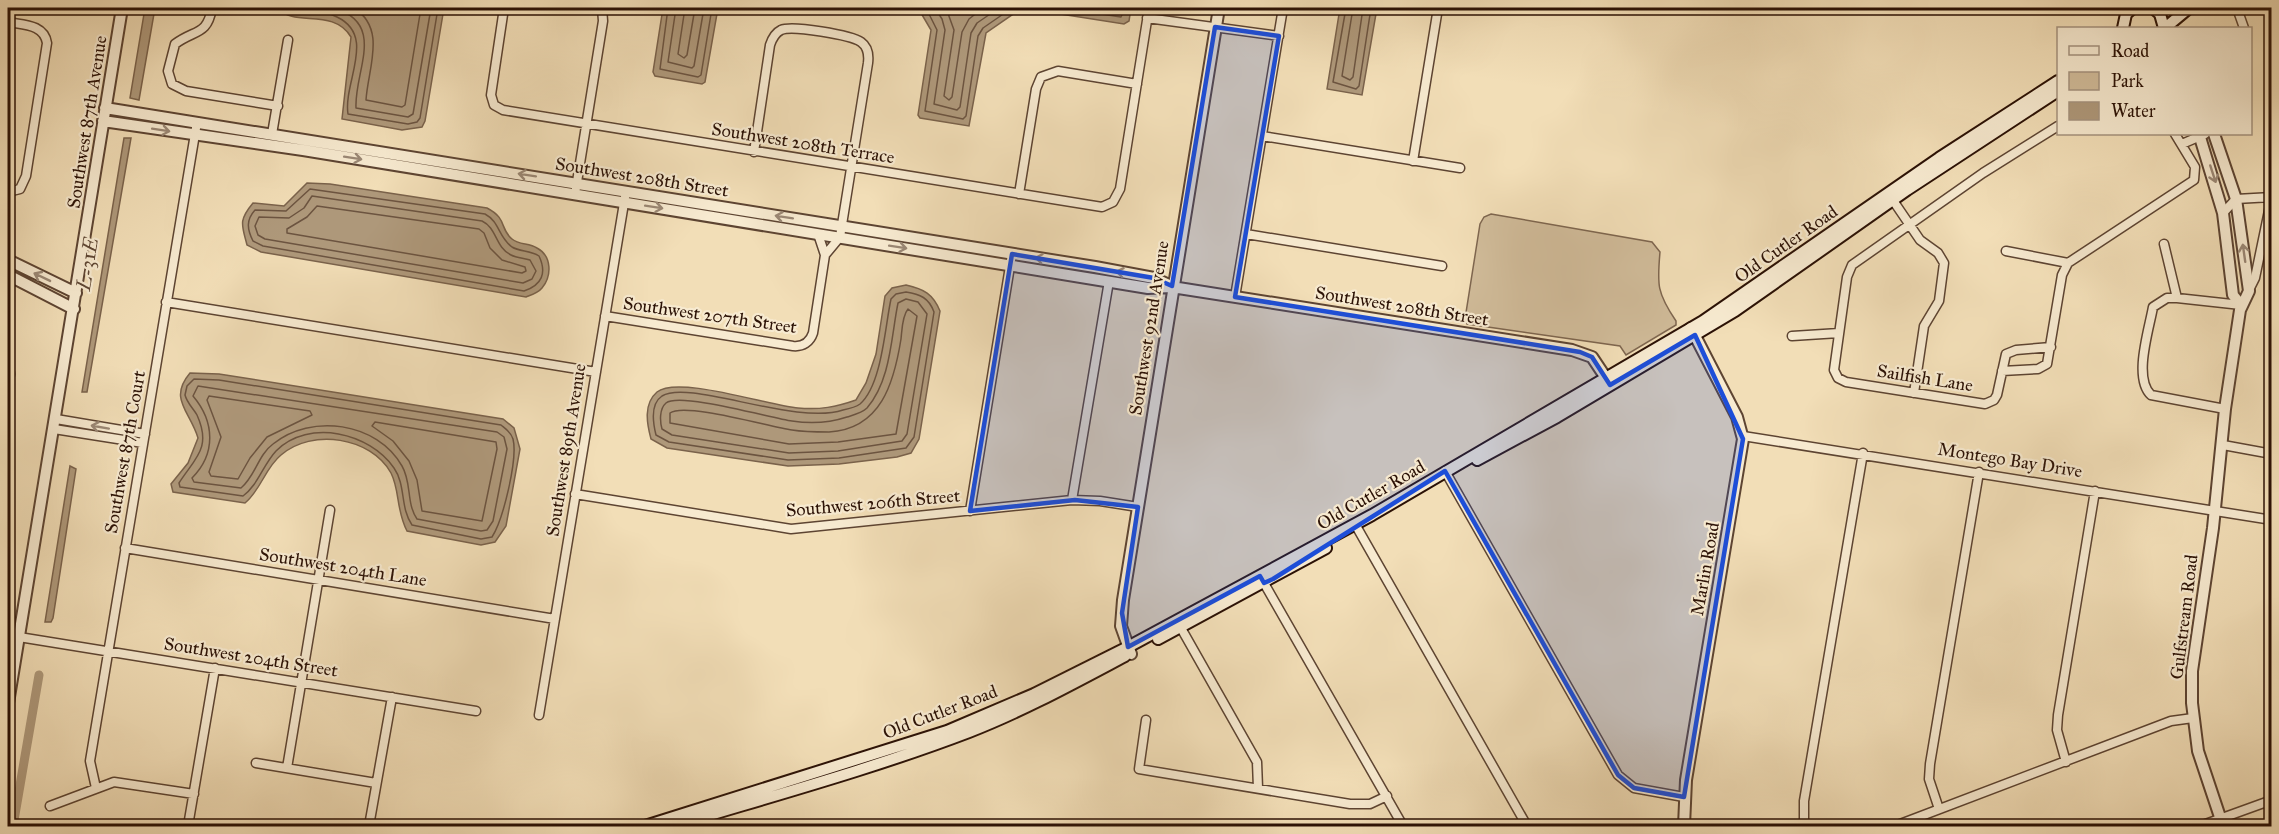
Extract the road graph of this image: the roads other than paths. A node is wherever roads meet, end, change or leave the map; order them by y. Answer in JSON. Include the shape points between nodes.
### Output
{"nodes":[{"id":1,"x":122,"y":8,"type":"edge"},
{"id":2,"x":212,"y":8,"type":"edge"},
{"id":3,"x":504,"y":8,"type":"edge"},
{"id":4,"x":602,"y":8,"type":"edge"},
{"id":5,"x":1149,"y":8,"type":"edge"},
{"id":6,"x":1219,"y":8,"type":"edge"},
{"id":7,"x":1283,"y":8,"type":"edge"},
{"id":8,"x":1438,"y":8,"type":"edge"},
{"id":9,"x":2133,"y":8,"type":"edge"},
{"id":10,"x":2153,"y":8,"type":"edge"},
{"id":11,"x":2189,"y":8,"type":"edge"},
{"id":12,"x":2238,"y":11,"type":"dead end"},
{"id":13,"x":1147,"y":18,"type":"junction"},
{"id":14,"x":8,"y":22,"type":"edge"},
{"id":15,"x":2121,"y":26,"type":"edge"},
{"id":16,"x":1215,"y":27,"type":"junction"},
{"id":17,"x":2165,"y":27,"type":"edge"},
{"id":18,"x":2166,"y":27,"type":"edge"},
{"id":19,"x":2244,"y":27,"type":"edge"},
{"id":20,"x":1279,"y":36,"type":"junction"},
{"id":21,"x":288,"y":40,"type":"dead end"},
{"id":22,"x":2057,"y":82,"type":"edge"},
{"id":23,"x":1137,"y":84,"type":"junction"},
{"id":24,"x":2057,"y":92,"type":"edge"},
{"id":25,"x":278,"y":106,"type":"junction"},
{"id":26,"x":105,"y":108,"type":"junction"},
{"id":27,"x":103,"y":121,"type":"junction"},
{"id":28,"x":197,"y":122,"type":"junction"},
{"id":29,"x":586,"y":124,"type":"junction"},
{"id":30,"x":2057,"y":127,"type":"edge"},
{"id":31,"x":272,"y":134,"type":"junction"},
{"id":32,"x":194,"y":135,"type":"junction"},
{"id":33,"x":2176,"y":135,"type":"edge"},
{"id":34,"x":2199,"y":135,"type":"edge"},
{"id":35,"x":2201,"y":135,"type":"edge"},
{"id":36,"x":2214,"y":135,"type":"edge"},
{"id":37,"x":1262,"y":136,"type":"junction"},
{"id":38,"x":2182,"y":144,"type":"junction"},
{"id":39,"x":754,"y":152,"type":"junction"},
{"id":40,"x":1413,"y":161,"type":"junction"},
{"id":41,"x":852,"y":167,"type":"junction"},
{"id":42,"x":1460,"y":168,"type":"dead end"},
{"id":43,"x":576,"y":189,"type":"junction"},
{"id":44,"x":8,"y":192,"type":"edge"},
{"id":45,"x":1019,"y":194,"type":"junction"},
{"id":46,"x":625,"y":197,"type":"junction"},
{"id":47,"x":1891,"y":197,"type":"junction"},
{"id":48,"x":2271,"y":197,"type":"edge"},
{"id":49,"x":2236,"y":199,"type":"junction"},
{"id":50,"x":2223,"y":213,"type":"junction"},
{"id":51,"x":1909,"y":223,"type":"junction"},
{"id":52,"x":841,"y":232,"type":"junction"},
{"id":53,"x":818,"y":234,"type":"junction"},
{"id":54,"x":1246,"y":234,"type":"junction"},
{"id":55,"x":2164,"y":244,"type":"dead end"},
{"id":56,"x":2006,"y":251,"type":"dead end"},
{"id":57,"x":825,"y":255,"type":"junction"},
{"id":58,"x":1011,"y":259,"type":"junction"},
{"id":59,"x":8,"y":260,"type":"edge"},
{"id":60,"x":2068,"y":263,"type":"junction"},
{"id":61,"x":1442,"y":266,"type":"dead end"},
{"id":62,"x":8,"y":275,"type":"edge"},
{"id":63,"x":1109,"y":281,"type":"junction"},
{"id":64,"x":1172,"y":287,"type":"junction"},
{"id":65,"x":2249,"y":291,"type":"junction"},
{"id":66,"x":76,"y":293,"type":"junction"},
{"id":67,"x":1235,"y":297,"type":"junction"},
{"id":68,"x":2177,"y":298,"type":"junction"},
{"id":69,"x":166,"y":302,"type":"junction"},
{"id":70,"x":2241,"y":305,"type":"junction"},
{"id":71,"x":74,"y":309,"type":"junction"},
{"id":72,"x":605,"y":316,"type":"junction"},
{"id":73,"x":1693,"y":332,"type":"junction"},
{"id":74,"x":1839,"y":333,"type":"junction"},
{"id":75,"x":1792,"y":336,"type":"dead end"},
{"id":76,"x":2051,"y":347,"type":"junction"},
{"id":77,"x":8,"y":360,"type":"edge"},
{"id":78,"x":2001,"y":370,"type":"junction"},
{"id":79,"x":596,"y":372,"type":"junction"},
{"id":80,"x":1608,"y":381,"type":"junction"},
{"id":81,"x":8,"y":386,"type":"edge"},
{"id":82,"x":1914,"y":393,"type":"junction"},
{"id":83,"x":2225,"y":409,"type":"junction"},
{"id":84,"x":55,"y":424,"type":"junction"},
{"id":85,"x":1743,"y":436,"type":"junction"},
{"id":86,"x":144,"y":439,"type":"junction"},
{"id":87,"x":2223,"y":445,"type":"junction"},
{"id":88,"x":1863,"y":453,"type":"junction"},
{"id":89,"x":2271,"y":454,"type":"edge"},
{"id":90,"x":1979,"y":472,"type":"junction"},
{"id":91,"x":1447,"y":474,"type":"junction"},
{"id":92,"x":2095,"y":491,"type":"junction"},
{"id":93,"x":575,"y":494,"type":"junction"},
{"id":94,"x":1072,"y":500,"type":"junction"},
{"id":95,"x":1138,"y":507,"type":"junction"},
{"id":96,"x":330,"y":510,"type":"dead end"},
{"id":97,"x":969,"y":511,"type":"junction"},
{"id":98,"x":2215,"y":511,"type":"junction"},
{"id":99,"x":2271,"y":520,"type":"edge"},
{"id":100,"x":1357,"y":527,"type":"junction"},
{"id":101,"x":125,"y":548,"type":"junction"},
{"id":102,"x":318,"y":580,"type":"junction"},
{"id":103,"x":1262,"y":580,"type":"junction"},
{"id":104,"x":555,"y":619,"type":"junction"},
{"id":105,"x":1181,"y":628,"type":"junction"},
{"id":106,"x":20,"y":636,"type":"junction"},
{"id":107,"x":109,"y":651,"type":"junction"},
{"id":108,"x":1129,"y":651,"type":"junction"},
{"id":109,"x":215,"y":668,"type":"junction"},
{"id":110,"x":301,"y":682,"type":"junction"},
{"id":111,"x":392,"y":697,"type":"junction"},
{"id":112,"x":8,"y":703,"type":"edge"},
{"id":113,"x":476,"y":711,"type":"dead end"},
{"id":114,"x":539,"y":715,"type":"dead end"},
{"id":115,"x":2193,"y":718,"type":"junction"},
{"id":116,"x":1146,"y":720,"type":"dead end"},
{"id":117,"x":968,"y":727,"type":"junction"},
{"id":118,"x":884,"y":751,"type":"junction"},
{"id":119,"x":2066,"y":762,"type":"junction"},
{"id":120,"x":256,"y":763,"type":"dead end"},
{"id":121,"x":873,"y":765,"type":"junction"},
{"id":122,"x":287,"y":768,"type":"junction"},
{"id":123,"x":376,"y":783,"type":"junction"},
{"id":124,"x":96,"y":788,"type":"junction"},
{"id":125,"x":1258,"y":788,"type":"junction"},
{"id":126,"x":781,"y":789,"type":"junction"},
{"id":127,"x":194,"y":794,"type":"junction"},
{"id":128,"x":1386,"y":796,"type":"junction"},
{"id":129,"x":1684,"y":797,"type":"junction"},
{"id":130,"x":2271,"y":800,"type":"edge"},
{"id":131,"x":50,"y":806,"type":"dead end"},
{"id":132,"x":723,"y":806,"type":"junction"},
{"id":133,"x":1938,"y":809,"type":"junction"},
{"id":134,"x":2221,"y":823,"type":"edge"},
{"id":135,"x":188,"y":826,"type":"edge"},
{"id":136,"x":369,"y":826,"type":"edge"},
{"id":137,"x":645,"y":826,"type":"edge"},
{"id":138,"x":673,"y":826,"type":"edge"},
{"id":139,"x":1403,"y":826,"type":"edge"},
{"id":140,"x":1527,"y":826,"type":"edge"},
{"id":141,"x":1684,"y":826,"type":"edge"},
{"id":142,"x":1804,"y":826,"type":"edge"},
{"id":143,"x":1895,"y":826,"type":"edge"},
{"id":144,"x":2200,"y":826,"type":"edge"}],
"edges":[{"from":1,"to":26,"type":"street","name":"Southwest 87th Avenue"},
{"from":2,"to":25,"type":"street","via":[[205,28],[175,44],[168,71],[172,84],[186,91]]},
{"from":3,"to":29,"type":"street","name":"Southwest 208th Terrace","via":[[492,99],[497,107]]},
{"from":4,"to":29,"type":"street"},
{"from":5,"to":13,"type":"street"},
{"from":6,"to":16,"type":"street","name":"Southwest 92nd Avenue"},
{"from":7,"to":20,"type":"street"},
{"from":8,"to":40,"type":"street"},
{"from":9,"to":15,"type":"street"},
{"from":10,"to":17,"type":"street"},
{"from":11,"to":18,"type":"street"},
{"from":12,"to":19,"type":"street"},
{"from":13,"to":16,"type":"street"},
{"from":13,"to":23,"type":"street"},
{"from":14,"to":44,"type":"street","via":[[42,32],[47,39],[26,176],[17,190]]},
{"from":16,"to":20,"type":"street"},
{"from":16,"to":64,"type":"street","name":"Southwest 92nd Avenue"},
{"from":20,"to":37,"type":"street"},
{"from":21,"to":25,"type":"street"},
{"from":22,"to":47,"type":"street","name":"Old Cutler Road"},
{"from":23,"to":45,"type":"street","name":"Southwest 208th Terrace","via":[[1120,189],[1113,202],[1097,207]]},
{"from":23,"to":45,"type":"street","via":[[1062,71],[1041,77]]},
{"from":24,"to":47,"type":"street","name":"Old Cutler Road"},
{"from":25,"to":31,"type":"street"},
{"from":26,"to":27,"type":"street","name":"Southwest 87th Avenue"},
{"from":26,"to":28,"type":"street","name":"Southwest 208th Street"},
{"from":27,"to":32,"type":"street","name":"Southwest 208th Street","one_way":true},
{"from":27,"to":66,"type":"street","name":"Southwest 87th Avenue"},
{"from":28,"to":31,"type":"street","name":"Southwest 208th Street"},
{"from":28,"to":32,"type":"street","name":"Southwest 87th Court"},
{"from":29,"to":39,"type":"street","name":"Southwest 208th Terrace"},
{"from":29,"to":43,"type":"street"},
{"from":30,"to":51,"type":"street"},
{"from":43,"to":31,"type":"street","name":"Southwest 208th Street","one_way":true},
{"from":32,"to":43,"type":"street","name":"Southwest 208th Street","one_way":true},
{"from":32,"to":69,"type":"street","name":"Southwest 87th Court"},
{"from":33,"to":38,"type":"street"},
{"from":34,"to":38,"type":"street"},
{"from":35,"to":50,"type":"street","one_way":true},
{"from":36,"to":49,"type":"street"},
{"from":37,"to":40,"type":"street"},
{"from":37,"to":54,"type":"street"},
{"from":38,"to":60,"type":"street","via":[[2195,166],[2195,177],[2184,189]]},
{"from":39,"to":41,"type":"street","name":"Southwest 208th Terrace"},
{"from":39,"to":41,"type":"street","via":[[770,45],[778,32],[798,29],[854,38],[864,44],[869,54]]},
{"from":40,"to":42,"type":"street"},
{"from":41,"to":45,"type":"street","name":"Southwest 208th Terrace"},
{"from":41,"to":52,"type":"street"},
{"from":43,"to":46,"type":"street","name":"Southwest 208th Street"},
{"from":52,"to":46,"type":"street","name":"Southwest 208th Street","one_way":true},
{"from":46,"to":53,"type":"street","name":"Southwest 208th Street","one_way":true},
{"from":46,"to":72,"type":"street","name":"Southwest 89th Avenue"},
{"from":47,"to":51,"type":"street"},
{"from":47,"to":73,"type":"street","name":"Old Cutler Road","via":[[1735,311]]},
{"from":48,"to":49,"type":"street"},
{"from":48,"to":65,"type":"street"},
{"from":49,"to":50,"type":"street"},
{"from":65,"to":49,"type":"street","one_way":true},
{"from":50,"to":70,"type":"street","via":[[2232,295]]},
{"from":51,"to":74,"type":"street","via":[[1858,258],[1850,269]]},
{"from":51,"to":82,"type":"street","via":[[1923,243],[1941,255],[1944,266],[1938,306],[1924,326]]},
{"from":52,"to":53,"type":"street","name":"Southwest 208th Street"},
{"from":52,"to":57,"type":"street"},
{"from":52,"to":58,"type":"street","name":"Southwest 208th Street"},
{"from":53,"to":57,"type":"street"},
{"from":54,"to":61,"type":"street"},
{"from":54,"to":67,"type":"street"},
{"from":55,"to":68,"type":"street"},
{"from":56,"to":60,"type":"street"},
{"from":57,"to":72,"type":"street","name":"Southwest 207th Street","via":[[813,333],[800,346]]},
{"from":58,"to":63,"type":"street","name":"Southwest 208th Street"},
{"from":64,"to":58,"type":"street","name":"Southwest 208th Street","one_way":true,"via":[[1154,278]]},
{"from":58,"to":97,"type":"street"},
{"from":66,"to":59,"type":"street","one_way":true},
{"from":60,"to":76,"type":"street","via":[[2062,275]]},
{"from":62,"to":71,"type":"street"},
{"from":63,"to":64,"type":"street","name":"Southwest 208th Street","via":[[1148,288]]},
{"from":63,"to":94,"type":"street"},
{"from":64,"to":67,"type":"street","name":"Southwest 208th Street"},
{"from":64,"to":95,"type":"street","name":"Southwest 92nd Avenue"},
{"from":65,"to":70,"type":"street"},
{"from":66,"to":71,"type":"street","name":"Southwest 87th Avenue"},
{"from":67,"to":80,"type":"street","name":"Southwest 208th Street","via":[[1580,352],[1592,357]]},
{"from":68,"to":70,"type":"street"},
{"from":68,"to":83,"type":"street","via":[[2168,298],[2153,307],[2142,376],[2144,388],[2151,395]]},
{"from":69,"to":79,"type":"street"},
{"from":69,"to":86,"type":"street","name":"Southwest 87th Court"},
{"from":70,"to":83,"type":"street","name":"Gulfstream Road"},
{"from":71,"to":84,"type":"street","name":"Southwest 87th Avenue"},
{"from":72,"to":79,"type":"street","name":"Southwest 89th Avenue"},
{"from":73,"to":80,"type":"street","name":"Old Cutler Road"},
{"from":73,"to":85,"type":"street"},
{"from":74,"to":75,"type":"street"},
{"from":74,"to":82,"type":"street","name":"Sailfish Lane","via":[[1834,367],[1838,378]]},
{"from":76,"to":78,"type":"street","via":[[2009,352]]},
{"from":76,"to":78,"type":"street","via":[[2049,362],[2043,368]]},
{"from":77,"to":81,"type":"street"},
{"from":78,"to":82,"type":"street","name":"Sailfish Lane","via":[[1995,398],[1985,404]]},
{"from":79,"to":93,"type":"street","name":"Southwest 89th Avenue"},
{"from":80,"to":91,"type":"street","name":"Old Cutler Road"},
{"from":83,"to":87,"type":"street","name":"Gulfstream Road"},
{"from":84,"to":86,"type":"street"},
{"from":84,"to":106,"type":"street","name":"Southwest 87th Avenue"},
{"from":85,"to":88,"type":"street","name":"Montego Bay Drive"},
{"from":85,"to":129,"type":"street","name":"Marlin Road"},
{"from":86,"to":101,"type":"street","name":"Southwest 87th Court"},
{"from":87,"to":89,"type":"street"},
{"from":87,"to":98,"type":"street","name":"Gulfstream Road"},
{"from":88,"to":90,"type":"street","name":"Montego Bay Drive"},
{"from":88,"to":142,"type":"street","via":[[1804,801]]},
{"from":90,"to":92,"type":"street","name":"Montego Bay Drive"},
{"from":90,"to":133,"type":"street","via":[[1929,764]]},
{"from":91,"to":100,"type":"street","name":"Old Cutler Road"},
{"from":91,"to":129,"type":"street","via":[[1618,775],[1634,788]]},
{"from":92,"to":98,"type":"street","name":"Montego Bay Drive"},
{"from":92,"to":119,"type":"street","via":[[2058,715],[2057,730]]},
{"from":93,"to":97,"type":"street","name":"Southwest 206th Street","via":[[791,529]]},
{"from":93,"to":104,"type":"street","name":"Southwest 89th Avenue"},
{"from":94,"to":95,"type":"street","name":"Southwest 206th Street"},
{"from":94,"to":97,"type":"street","name":"Southwest 206th Street"},
{"from":95,"to":108,"type":"street","name":"Southwest 92nd Avenue","via":[[1121,626]]},
{"from":96,"to":102,"type":"street"},
{"from":98,"to":99,"type":"street","name":"Montego Bay Drive"},
{"from":98,"to":115,"type":"street","name":"Gulfstream Road","via":[[2193,655]]},
{"from":100,"to":103,"type":"street","name":"Old Cutler Road"},
{"from":100,"to":140,"type":"street"},
{"from":101,"to":102,"type":"street","name":"Southwest 204th Lane"},
{"from":101,"to":107,"type":"street","name":"Southwest 87th Court"},
{"from":102,"to":104,"type":"street","name":"Southwest 204th Lane"},
{"from":102,"to":110,"type":"street"},
{"from":103,"to":105,"type":"street","name":"Old Cutler Road"},
{"from":103,"to":108,"type":"street","name":"Old Cutler Road"},
{"from":103,"to":128,"type":"street"},
{"from":104,"to":114,"type":"street","name":"Southwest 89th Avenue"},
{"from":105,"to":108,"type":"street","name":"Old Cutler Road"},
{"from":105,"to":125,"type":"street","via":[[1257,762]]},
{"from":106,"to":107,"type":"street","name":"Southwest 204th Street"},
{"from":106,"to":112,"type":"street","name":"Southwest 87th Avenue"},
{"from":107,"to":109,"type":"street","name":"Southwest 204th Street"},
{"from":107,"to":124,"type":"street","name":"Southwest 87th Court","via":[[90,761]]},
{"from":108,"to":117,"type":"street","name":"Old Cutler Road","via":[[1047,698]]},
{"from":109,"to":110,"type":"street","name":"Southwest 204th Street"},
{"from":109,"to":127,"type":"street"},
{"from":110,"to":111,"type":"street","name":"Southwest 204th Street"},
{"from":110,"to":122,"type":"street"},
{"from":111,"to":113,"type":"street","name":"Southwest 204th Street"},
{"from":111,"to":123,"type":"street"},
{"from":115,"to":119,"type":"street","via":[[2171,721]]},
{"from":115,"to":134,"type":"street","name":"Gulfstream Road","via":[[2202,766]]},
{"from":116,"to":125,"type":"street","via":[[1139,770]]},
{"from":117,"to":118,"type":"street","name":"Old Cutler Road"},
{"from":117,"to":121,"type":"street","name":"Old Cutler Road"},
{"from":118,"to":121,"type":"street"},
{"from":118,"to":126,"type":"street","name":"Old Cutler Road"},
{"from":119,"to":133,"type":"street"},
{"from":120,"to":122,"type":"street"},
{"from":121,"to":126,"type":"street","name":"Old Cutler Road"},
{"from":122,"to":123,"type":"street"},
{"from":123,"to":136,"type":"street"},
{"from":124,"to":127,"type":"street","via":[[125,783]]},
{"from":124,"to":131,"type":"street"},
{"from":125,"to":128,"type":"street","via":[[1362,805]]},
{"from":126,"to":132,"type":"street","name":"Old Cutler Road"},
{"from":127,"to":135,"type":"street"},
{"from":128,"to":139,"type":"street"},
{"from":129,"to":141,"type":"street","name":"Marlin Road"},
{"from":130,"to":134,"type":"street"},
{"from":132,"to":137,"type":"street","name":"Old Cutler Road"},
{"from":132,"to":138,"type":"street","name":"Old Cutler Road"},
{"from":133,"to":143,"type":"street"},
{"from":134,"to":144,"type":"street"}]}
